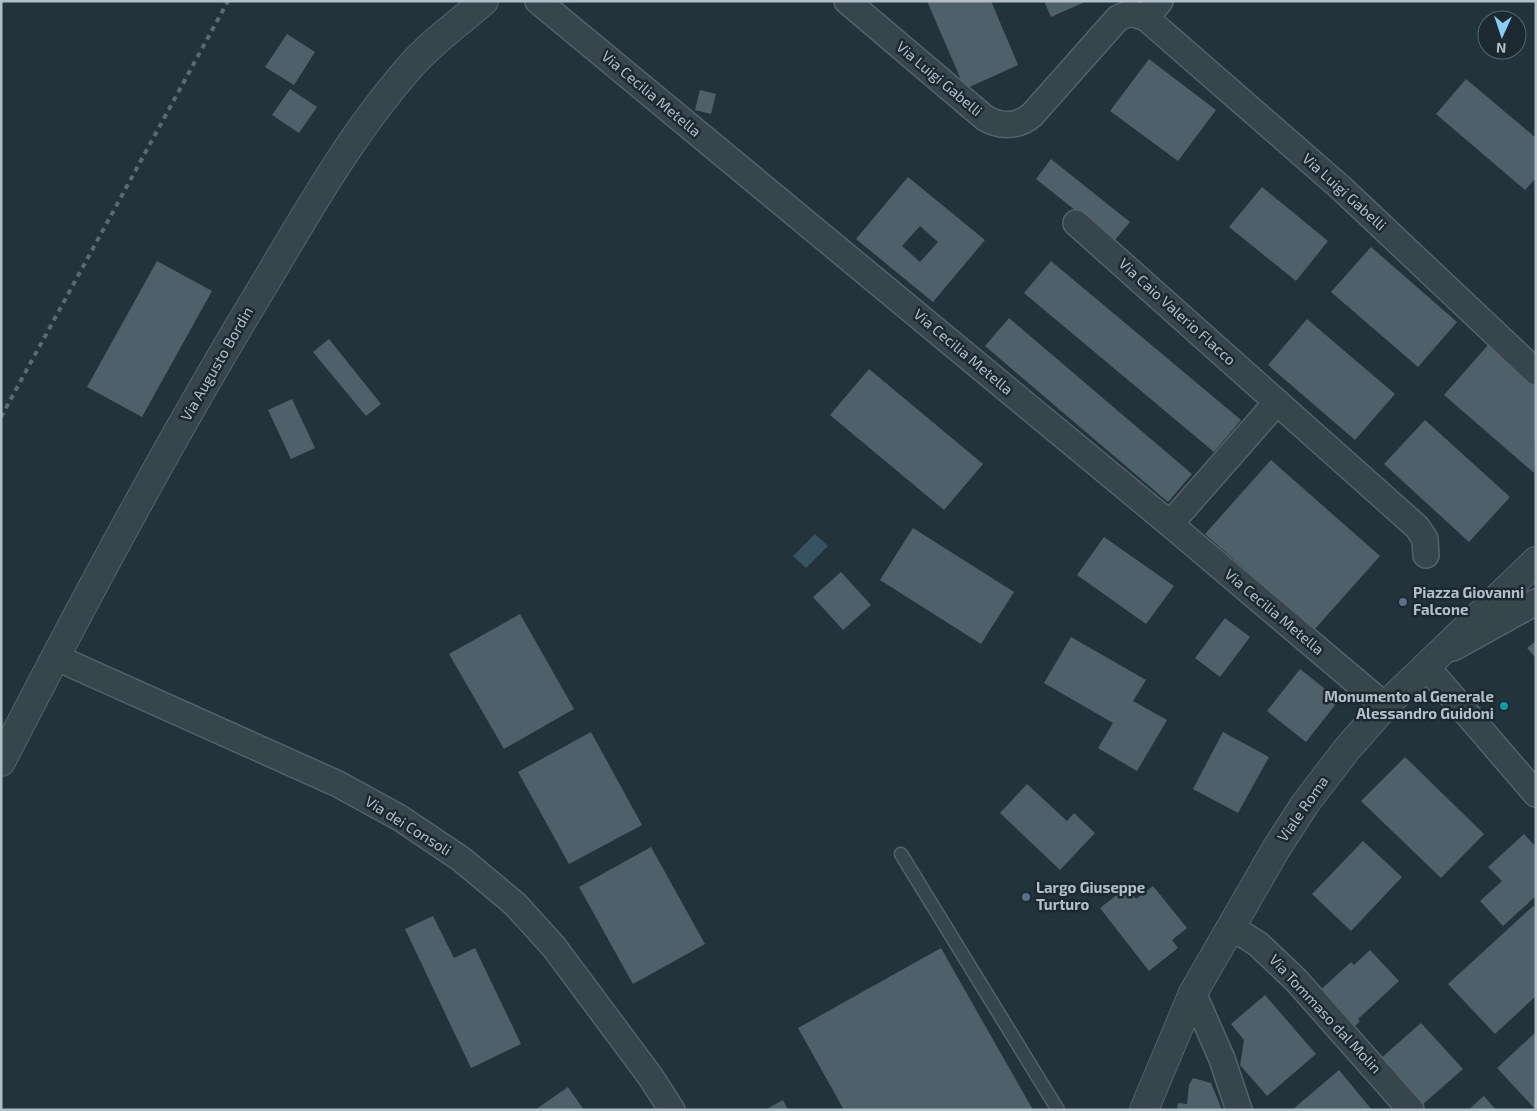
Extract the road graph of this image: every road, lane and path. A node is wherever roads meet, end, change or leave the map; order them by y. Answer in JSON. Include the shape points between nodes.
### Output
{"nodes":[{"id":1,"x":484,"y":1,"type":"edge"},
{"id":2,"x":538,"y":1,"type":"edge"},
{"id":3,"x":847,"y":1,"type":"edge"},
{"id":4,"x":1153,"y":10,"type":"edge"},
{"id":5,"x":1076,"y":223,"type":"dead end"},
{"id":6,"x":1536,"y":372,"type":"edge"},
{"id":7,"x":1277,"y":402,"type":"junction"},
{"id":8,"x":1170,"y":524,"type":"junction"},
{"id":9,"x":1426,"y":555,"type":"dead end"},
{"id":10,"x":1536,"y":560,"type":"edge"},
{"id":11,"x":1536,"y":602,"type":"edge"},
{"id":12,"x":55,"y":657,"type":"junction"},
{"id":13,"x":1431,"y":662,"type":"junction"},
{"id":14,"x":1384,"y":706,"type":"junction"},
{"id":15,"x":1,"y":762,"type":"edge"},
{"id":16,"x":1536,"y":794,"type":"edge"},
{"id":17,"x":901,"y":854,"type":"dead end"},
{"id":18,"x":1231,"y":927,"type":"junction"},
{"id":19,"x":1193,"y":994,"type":"junction"},
{"id":20,"x":672,"y":1110,"type":"edge"},
{"id":21,"x":1058,"y":1110,"type":"edge"},
{"id":22,"x":1144,"y":1110,"type":"edge"},
{"id":23,"x":1239,"y":1110,"type":"edge"},
{"id":24,"x":1411,"y":1110,"type":"edge"}],
"edges":[{"from":1,"to":12,"type":"street","name":"Via Augusto Bordin","via":[[411,65],[352,142],[214,366]]},
{"from":2,"to":8,"type":"street","name":"Via Cecilia Metella"},
{"from":3,"to":4,"type":"street","name":"Via Luigi Gabelli","via":[[985,118],[1003,124],[1016,124],[1032,115],[1118,18]]},
{"from":4,"to":6,"type":"street","name":"Via Luigi Gabelli"},
{"from":5,"to":7,"type":"street","name":"Via Caio Valerio Flacco"},
{"from":7,"to":8,"type":"street"},
{"from":7,"to":9,"type":"street","name":"Via Caio Valerio Flacco","via":[[1417,527],[1425,539]]},
{"from":8,"to":14,"type":"street","name":"Via Cecilia Metella"},
{"from":10,"to":13,"type":"street","name":"Viale Roma"},
{"from":11,"to":13,"type":"street"},
{"from":12,"to":15,"type":"street","name":"Via Augusto Bordin"},
{"from":12,"to":20,"type":"street","name":"Via dei Consoli","via":[[338,784],[400,818],[461,859],[515,904],[554,947]]},
{"from":13,"to":14,"type":"street","name":"Viale Roma"},
{"from":13,"to":16,"type":"street"},
{"from":14,"to":18,"type":"street","name":"Viale Roma","via":[[1305,804]]},
{"from":17,"to":21,"type":"lane"},
{"from":18,"to":19,"type":"street","name":"Viale Roma"},
{"from":18,"to":24,"type":"street","name":"Via Tommaso dal Molin","via":[[1258,944],[1296,980]]},
{"from":19,"to":22,"type":"street","name":"Viale Roma"},
{"from":19,"to":23,"type":"street","via":[[1222,1059]]}]}
